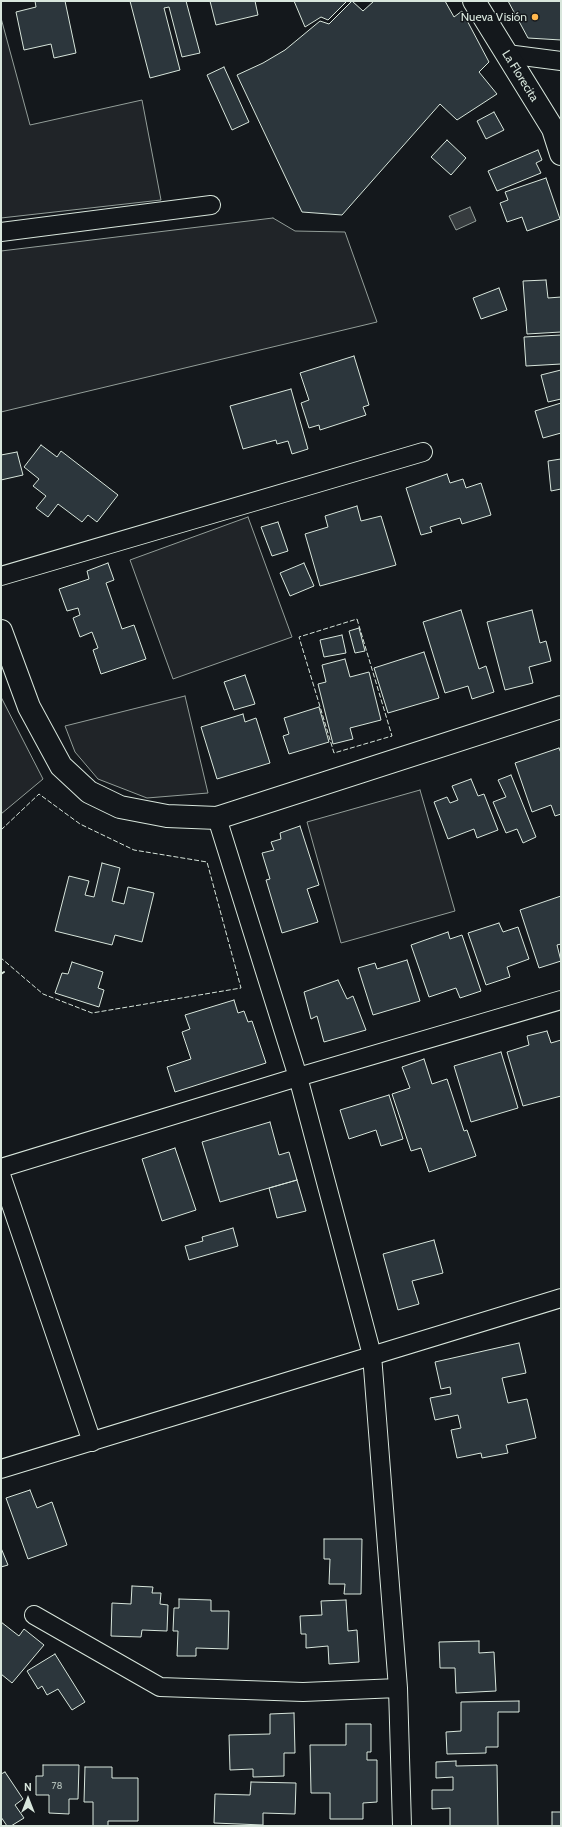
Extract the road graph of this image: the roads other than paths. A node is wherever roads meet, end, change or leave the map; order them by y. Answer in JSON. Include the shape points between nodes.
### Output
{"nodes":[{"id":1,"x":474,"y":1,"type":"edge"},
{"id":2,"x":506,"y":54,"type":"junction"},
{"id":3,"x":561,"y":61,"type":"edge"},
{"id":4,"x":561,"y":154,"type":"edge"},
{"id":5,"x":211,"y":205,"type":"dead end"},
{"id":6,"x":1,"y":232,"type":"edge"},
{"id":7,"x":424,"y":452,"type":"dead end"},
{"id":8,"x":1,"y":576,"type":"edge"},
{"id":9,"x":1,"y":631,"type":"edge"},
{"id":10,"x":561,"y":707,"type":"edge"},
{"id":11,"x":217,"y":818,"type":"junction"},
{"id":12,"x":561,"y":1000,"type":"edge"},
{"id":13,"x":298,"y":1077,"type":"junction"},
{"id":14,"x":1,"y":1168,"type":"edge"},
{"id":15,"x":1,"y":1175,"type":"edge"},
{"id":16,"x":561,"y":1298,"type":"edge"},
{"id":17,"x":372,"y":1354,"type":"junction"},
{"id":18,"x":92,"y":1442,"type":"junction"},
{"id":19,"x":1,"y":1470,"type":"edge"},
{"id":20,"x":34,"y":1614,"type":"dead end"},
{"id":21,"x":398,"y":1688,"type":"junction"},
{"id":22,"x":402,"y":1826,"type":"edge"}],
"edges":[{"from":1,"to":2,"type":"street","name":"La Florecita"},
{"from":2,"to":3,"type":"street"},
{"from":2,"to":4,"type":"street","name":"La Florecita","via":[[553,129]]},
{"from":5,"to":6,"type":"street"},
{"from":7,"to":8,"type":"street"},
{"from":9,"to":11,"type":"street","via":[[29,707],[61,766],[89,792],[120,807],[167,816]]},
{"from":10,"to":11,"type":"street"},
{"from":11,"to":13,"type":"street"},
{"from":12,"to":13,"type":"street"},
{"from":13,"to":14,"type":"street"},
{"from":13,"to":17,"type":"street"},
{"from":15,"to":18,"type":"street"},
{"from":16,"to":17,"type":"street"},
{"from":17,"to":18,"type":"street"},
{"from":17,"to":21,"type":"street"},
{"from":18,"to":19,"type":"street"},
{"from":20,"to":21,"type":"street","via":[[160,1687],[303,1692]]},
{"from":21,"to":22,"type":"street"}]}
